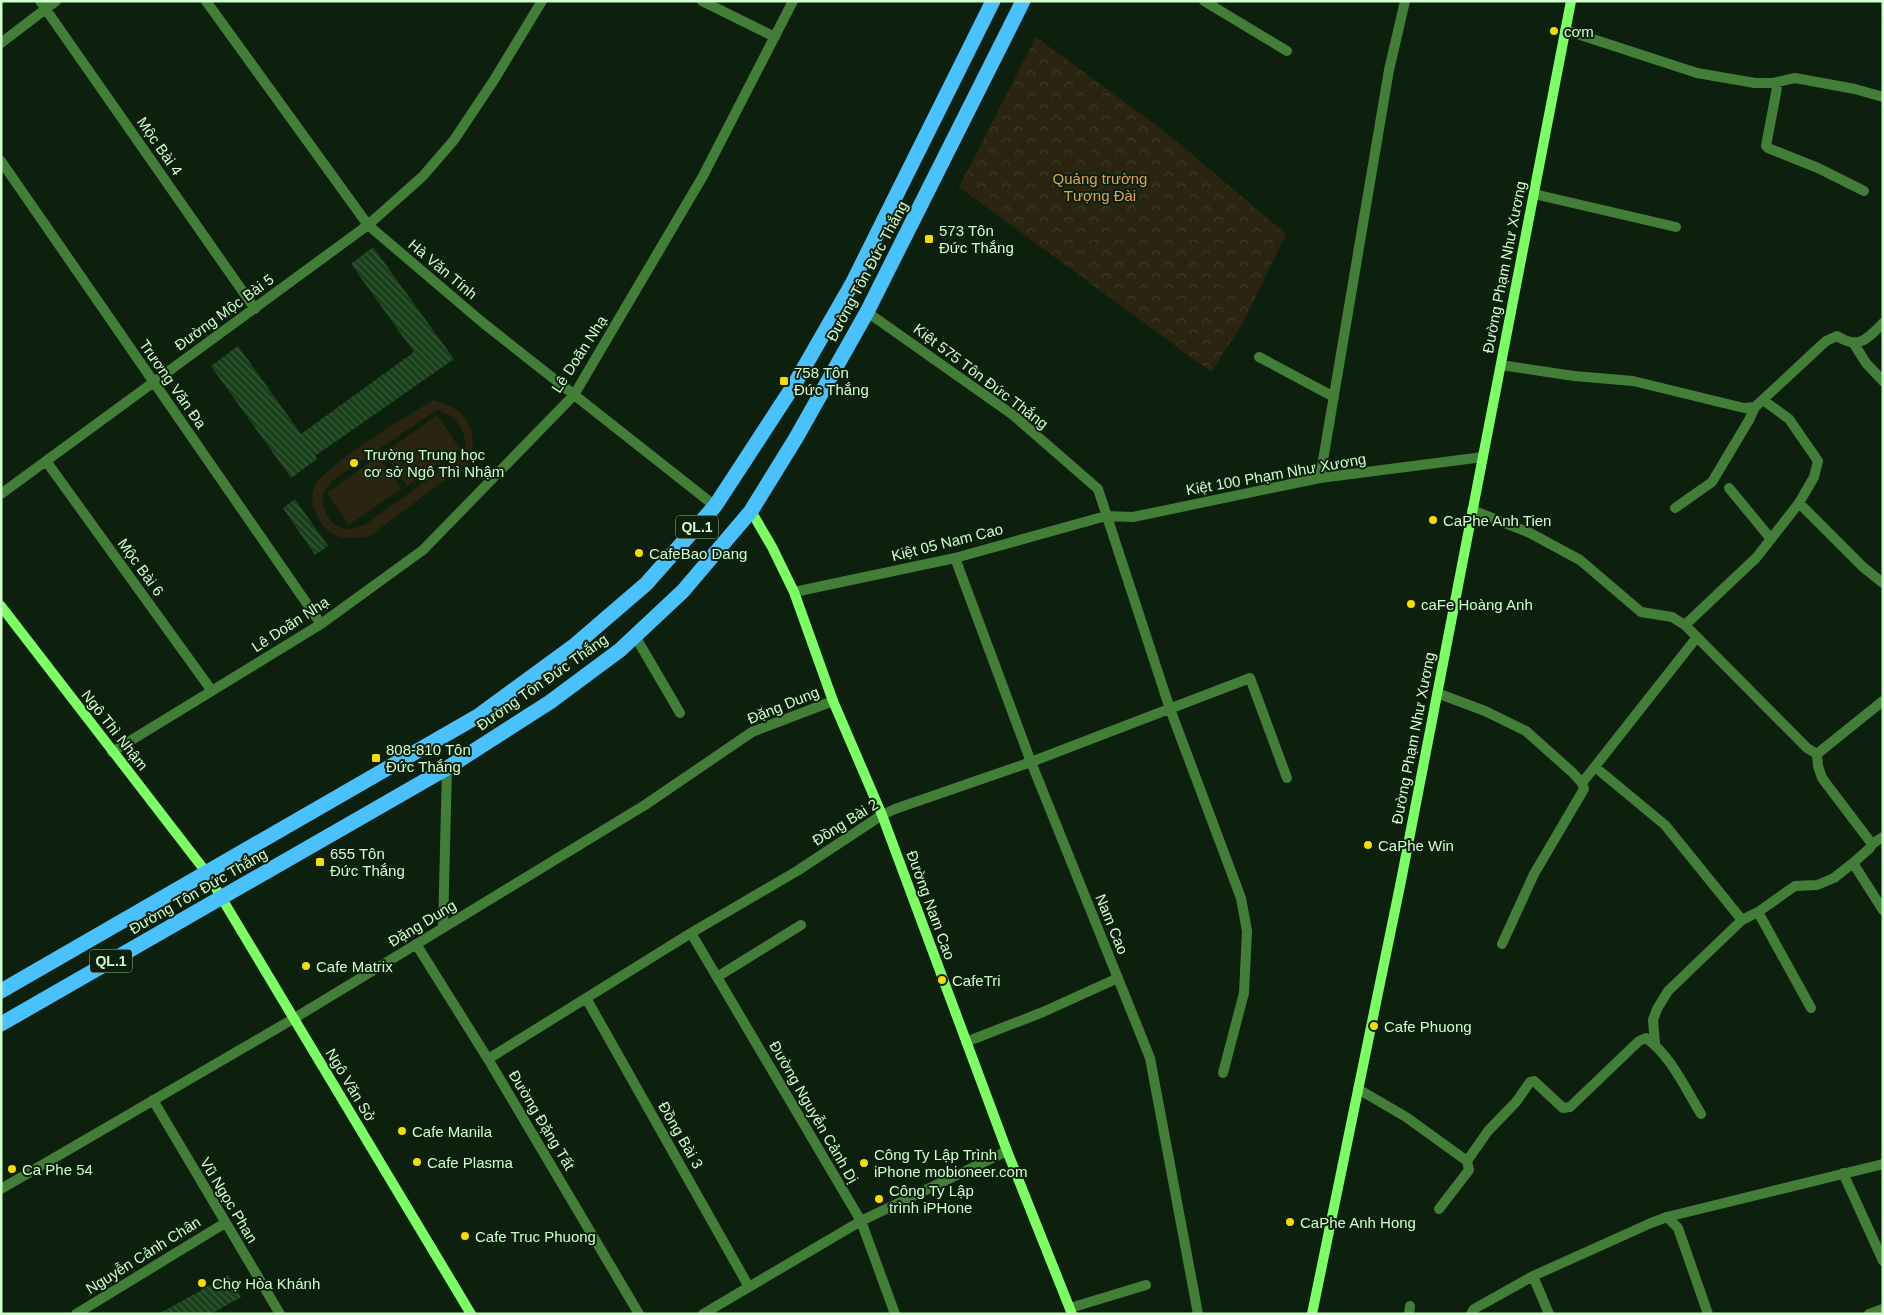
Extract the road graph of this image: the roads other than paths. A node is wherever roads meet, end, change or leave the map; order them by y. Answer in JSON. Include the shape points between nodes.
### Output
{"nodes":[{"id":1,"x":56,"y":1,"type":"edge"},
{"id":2,"x":206,"y":1,"type":"edge"},
{"id":3,"x":542,"y":1,"type":"edge"},
{"id":4,"x":702,"y":1,"type":"edge"},
{"id":5,"x":793,"y":1,"type":"edge"},
{"id":6,"x":993,"y":1,"type":"edge"},
{"id":7,"x":1023,"y":1,"type":"edge"},
{"id":8,"x":1204,"y":1,"type":"edge"},
{"id":9,"x":1405,"y":1,"type":"edge"},
{"id":10,"x":1571,"y":1,"type":"edge"},
{"id":11,"x":43,"y":5,"type":"edge"},
{"id":12,"x":1565,"y":30,"type":"junction"},
{"id":13,"x":774,"y":37,"type":"junction"},
{"id":14,"x":1,"y":42,"type":"edge"},
{"id":15,"x":1287,"y":51,"type":"dead end"},
{"id":16,"x":1778,"y":82,"type":"junction"},
{"id":17,"x":1883,"y":97,"type":"edge"},
{"id":18,"x":1,"y":161,"type":"edge"},
{"id":19,"x":1864,"y":191,"type":"dead end"},
{"id":20,"x":1534,"y":194,"type":"junction"},
{"id":21,"x":368,"y":225,"type":"junction"},
{"id":22,"x":1676,"y":227,"type":"dead end"},
{"id":23,"x":255,"y":309,"type":"junction"},
{"id":24,"x":867,"y":312,"type":"junction"},
{"id":25,"x":1883,"y":323,"type":"edge"},
{"id":26,"x":1854,"y":344,"type":"junction"},
{"id":27,"x":1259,"y":357,"type":"dead end"},
{"id":28,"x":1501,"y":365,"type":"junction"},
{"id":29,"x":1883,"y":381,"type":"edge"},
{"id":30,"x":153,"y":382,"type":"junction"},
{"id":31,"x":574,"y":395,"type":"junction"},
{"id":32,"x":1334,"y":397,"type":"junction"},
{"id":33,"x":1759,"y":403,"type":"junction"},
{"id":34,"x":1483,"y":457,"type":"junction"},
{"id":35,"x":46,"y":461,"type":"junction"},
{"id":36,"x":1320,"y":478,"type":"junction"},
{"id":37,"x":1729,"y":488,"type":"dead end"},
{"id":38,"x":1,"y":494,"type":"edge"},
{"id":39,"x":1798,"y":503,"type":"junction"},
{"id":40,"x":715,"y":506,"type":"junction"},
{"id":41,"x":1675,"y":508,"type":"dead end"},
{"id":42,"x":1472,"y":510,"type":"junction"},
{"id":43,"x":751,"y":511,"type":"junction"},
{"id":44,"x":1106,"y":516,"type":"junction"},
{"id":45,"x":1771,"y":539,"type":"junction"},
{"id":46,"x":955,"y":558,"type":"junction"},
{"id":47,"x":1883,"y":583,"type":"edge"},
{"id":48,"x":794,"y":592,"type":"junction"},
{"id":49,"x":1,"y":606,"type":"edge"},
{"id":50,"x":321,"y":624,"type":"junction"},
{"id":51,"x":1685,"y":625,"type":"junction"},
{"id":52,"x":635,"y":636,"type":"junction"},
{"id":53,"x":1697,"y":638,"type":"junction"},
{"id":54,"x":212,"y":691,"type":"junction"},
{"id":55,"x":1437,"y":693,"type":"junction"},
{"id":56,"x":833,"y":701,"type":"junction"},
{"id":57,"x":1883,"y":701,"type":"edge"},
{"id":58,"x":1170,"y":709,"type":"junction"},
{"id":59,"x":680,"y":713,"type":"dead end"},
{"id":60,"x":112,"y":752,"type":"junction"},
{"id":61,"x":1817,"y":754,"type":"junction"},
{"id":62,"x":1031,"y":762,"type":"junction"},
{"id":63,"x":1594,"y":767,"type":"junction"},
{"id":64,"x":447,"y":768,"type":"junction"},
{"id":65,"x":1287,"y":778,"type":"dead end"},
{"id":66,"x":1582,"y":783,"type":"junction"},
{"id":67,"x":882,"y":815,"type":"junction"},
{"id":68,"x":1883,"y":837,"type":"edge"},
{"id":69,"x":1872,"y":844,"type":"junction"},
{"id":70,"x":1853,"y":863,"type":"junction"},
{"id":71,"x":206,"y":872,"type":"junction"},
{"id":72,"x":221,"y":898,"type":"junction"},
{"id":73,"x":1883,"y":910,"type":"edge"},
{"id":74,"x":1758,"y":912,"type":"junction"},
{"id":75,"x":1742,"y":920,"type":"junction"},
{"id":76,"x":801,"y":926,"type":"dead end"},
{"id":77,"x":443,"y":928,"type":"junction"},
{"id":78,"x":691,"y":933,"type":"junction"},
{"id":79,"x":416,"y":944,"type":"junction"},
{"id":80,"x":1502,"y":944,"type":"dead end"},
{"id":81,"x":717,"y":977,"type":"junction"},
{"id":82,"x":1118,"y":978,"type":"junction"},
{"id":83,"x":1,"y":991,"type":"edge"},
{"id":84,"x":586,"y":998,"type":"junction"},
{"id":85,"x":1812,"y":1008,"type":"dead end"},
{"id":86,"x":293,"y":1019,"type":"junction"},
{"id":87,"x":1,"y":1024,"type":"edge"},
{"id":88,"x":966,"y":1042,"type":"junction"},
{"id":89,"x":1654,"y":1044,"type":"junction"},
{"id":90,"x":488,"y":1058,"type":"junction"},
{"id":91,"x":1223,"y":1073,"type":"dead end"},
{"id":92,"x":1358,"y":1090,"type":"junction"},
{"id":93,"x":153,"y":1100,"type":"junction"},
{"id":94,"x":1701,"y":1114,"type":"dead end"},
{"id":95,"x":1007,"y":1151,"type":"junction"},
{"id":96,"x":1467,"y":1161,"type":"junction"},
{"id":97,"x":1883,"y":1164,"type":"edge"},
{"id":98,"x":1843,"y":1173,"type":"junction"},
{"id":99,"x":1,"y":1189,"type":"edge"},
{"id":100,"x":1439,"y":1209,"type":"dead end"},
{"id":101,"x":1667,"y":1217,"type":"junction"},
{"id":102,"x":861,"y":1221,"type":"junction"},
{"id":103,"x":224,"y":1223,"type":"junction"},
{"id":104,"x":1883,"y":1261,"type":"edge"},
{"id":105,"x":1533,"y":1276,"type":"junction"},
{"id":106,"x":1146,"y":1285,"type":"dead end"},
{"id":107,"x":749,"y":1287,"type":"junction"},
{"id":108,"x":1883,"y":1309,"type":"edge"},
{"id":109,"x":1071,"y":1311,"type":"edge"},
{"id":110,"x":76,"y":1314,"type":"edge"},
{"id":111,"x":280,"y":1314,"type":"edge"},
{"id":112,"x":471,"y":1314,"type":"edge"},
{"id":113,"x":639,"y":1314,"type":"edge"},
{"id":114,"x":703,"y":1314,"type":"edge"},
{"id":115,"x":895,"y":1314,"type":"edge"},
{"id":116,"x":1198,"y":1314,"type":"edge"},
{"id":117,"x":1312,"y":1314,"type":"edge"},
{"id":118,"x":1471,"y":1314,"type":"edge"},
{"id":119,"x":1549,"y":1314,"type":"edge"},
{"id":120,"x":1708,"y":1314,"type":"edge"},
{"id":121,"x":1869,"y":1314,"type":"edge"}],
"edges":[{"from":1,"to":11,"type":"street"},
{"from":2,"to":21,"type":"street","name":"Hà Văn Tính"},
{"from":3,"to":21,"type":"street","name":"Đường Mộc Bài 5","via":[[454,140],[423,176]]},
{"from":4,"to":13,"type":"street"},
{"from":5,"to":13,"type":"street","name":"Lê Doãn Nhạ"},
{"from":6,"to":40,"type":"highway","name":"Đường Tôn Đức Thắng","number":"QL.1","via":[[852,284],[794,385]]},
{"from":7,"to":24,"type":"highway","name":"Đường Tôn Đức Thắng","number":"QL.1"},
{"from":8,"to":15,"type":"street"},
{"from":9,"to":32,"type":"street","via":[[1389,70]]},
{"from":10,"to":12,"type":"street","name":"Đường Phạm Như Xương"},
{"from":11,"to":14,"type":"street"},
{"from":11,"to":23,"type":"street","name":"Mộc Bài 4"},
{"from":12,"to":16,"type":"street","via":[[1697,73],[1755,83]]},
{"from":12,"to":20,"type":"street","name":"Đường Phạm Như Xương"},
{"from":13,"to":31,"type":"street","name":"Lê Doãn Nhạ","via":[[703,176]]},
{"from":16,"to":17,"type":"street","via":[[1795,78]]},
{"from":16,"to":19,"type":"street","via":[[1766,146]]},
{"from":18,"to":30,"type":"street","name":"Trương Văn Đa"},
{"from":20,"to":22,"type":"street"},
{"from":20,"to":28,"type":"street","name":"Đường Phạm Như Xương"},
{"from":21,"to":23,"type":"street","name":"Đường Mộc Bài 5"},
{"from":21,"to":31,"type":"street","name":"Hà Văn Tính"},
{"from":23,"to":30,"type":"street","name":"Đường Mộc Bài 5"},
{"from":24,"to":43,"type":"highway","name":"Đường Tôn Đức Thắng","number":"QL.1"},
{"from":24,"to":44,"type":"street","name":"Kiệt 575 Tôn Đức Thắng","via":[[1013,415],[1098,489]]},
{"from":25,"to":26,"type":"street","via":[[1866,340]]},
{"from":26,"to":29,"type":"street"},
{"from":26,"to":33,"type":"street","via":[[1836,336],[1826,340]]},
{"from":27,"to":32,"type":"street"},
{"from":28,"to":33,"type":"street","via":[[1633,381],[1744,408]]},
{"from":28,"to":34,"type":"street","name":"Đường Phạm Như Xương"},
{"from":30,"to":35,"type":"street","name":"Đường Mộc Bài 5"},
{"from":30,"to":50,"type":"street","name":"Trương Văn Đa"},
{"from":31,"to":40,"type":"street","name":"Hà Văn Tính"},
{"from":31,"to":50,"type":"street","name":"Lê Doãn Nhạ","via":[[423,550]]},
{"from":32,"to":36,"type":"street"},
{"from":33,"to":39,"type":"street","via":[[1789,419],[1818,461],[1814,477]]},
{"from":33,"to":41,"type":"street","via":[[1712,482]]},
{"from":34,"to":36,"type":"street","name":"Kiệt 100 Phạm Như Xương"},
{"from":34,"to":42,"type":"street","name":"Đường Phạm Như Xương"},
{"from":35,"to":38,"type":"street","name":"Đường Mộc Bài 5"},
{"from":35,"to":54,"type":"street","name":"Mộc Bài 6"},
{"from":36,"to":44,"type":"street","name":"Kiệt 100 Phạm Như Xương","via":[[1134,517]]},
{"from":37,"to":45,"type":"street"},
{"from":39,"to":45,"type":"street"},
{"from":39,"to":47,"type":"street"},
{"from":40,"to":71,"type":"highway","name":"Đường Tôn Đức Thắng","number":"QL.1","via":[[646,584],[575,645],[478,716]]},
{"from":42,"to":51,"type":"street","via":[[1530,533],[1580,560],[1641,612],[1672,617]]},
{"from":42,"to":55,"type":"street","name":"Đường Phạm Như Xương"},
{"from":43,"to":48,"type":"street","name":"Đường Nam Cao"},
{"from":43,"to":52,"type":"highway","name":"Đường Tôn Đức Thắng","number":"QL.1","via":[[683,590]]},
{"from":44,"to":46,"type":"street","name":"Kiệt 05 Nam Cao"},
{"from":44,"to":58,"type":"street","name":"Kiệt 575 Tôn Đức Thắng"},
{"from":45,"to":51,"type":"street","via":[[1756,558]]},
{"from":46,"to":48,"type":"street","name":"Kiệt 05 Nam Cao"},
{"from":46,"to":62,"type":"street","name":"Nam Cao"},
{"from":48,"to":56,"type":"street","name":"Đường Nam Cao"},
{"from":49,"to":60,"type":"street","name":"Ngô Thì Nhậm"},
{"from":50,"to":54,"type":"street","name":"Lê Doãn Nhạ"},
{"from":51,"to":53,"type":"street"},
{"from":52,"to":59,"type":"street"},
{"from":52,"to":64,"type":"highway","name":"Đường Tôn Đức Thắng","number":"QL.1","via":[[550,702]]},
{"from":53,"to":61,"type":"street"},
{"from":53,"to":63,"type":"street"},
{"from":54,"to":60,"type":"street","name":"Lê Doãn Nhạ"},
{"from":55,"to":66,"type":"street","via":[[1526,731]]},
{"from":55,"to":92,"type":"street","name":"Đường Phạm Như Xương"},
{"from":56,"to":67,"type":"street","name":"Đường Nam Cao"},
{"from":56,"to":77,"type":"street","name":"Đặng Dung","via":[[752,732],[645,805]]},
{"from":57,"to":61,"type":"street"},
{"from":58,"to":62,"type":"street","name":"Đồng Bài 2"},
{"from":58,"to":65,"type":"street","name":"Đồng Bài 2","via":[[1250,678]]},
{"from":58,"to":91,"type":"street","name":"Kiệt 575 Tôn Đức Thắng","via":[[1241,898],[1247,930],[1244,993]]},
{"from":60,"to":71,"type":"street","name":"Ngô Thì Nhậm"},
{"from":61,"to":69,"type":"street","via":[[1822,778]]},
{"from":62,"to":67,"type":"street","name":"Đồng Bài 2"},
{"from":62,"to":82,"type":"street","name":"Nam Cao"},
{"from":63,"to":66,"type":"street"},
{"from":63,"to":75,"type":"street","via":[[1665,825]]},
{"from":64,"to":72,"type":"highway","name":"Đường Tôn Đức Thắng","number":"QL.1"},
{"from":64,"to":77,"type":"street"},
{"from":66,"to":80,"type":"street","via":[[1584,789],[1534,874]]},
{"from":67,"to":78,"type":"street","name":"Đồng Bài 2","via":[[797,871]]},
{"from":67,"to":88,"type":"street","name":"Đường Nam Cao"},
{"from":68,"to":69,"type":"street"},
{"from":69,"to":70,"type":"street"},
{"from":70,"to":73,"type":"street"},
{"from":70,"to":74,"type":"street","via":[[1834,878],[1817,885],[1795,886]]},
{"from":71,"to":72,"type":"street","name":"Ngô Văn Sở"},
{"from":71,"to":83,"type":"highway","name":"Đường Tôn Đức Thắng","number":"QL.1"},
{"from":72,"to":86,"type":"street","name":"Ngô Văn Sở"},
{"from":72,"to":87,"type":"highway","name":"Đường Tôn Đức Thắng","number":"QL.1"},
{"from":74,"to":75,"type":"street"},
{"from":74,"to":85,"type":"street"},
{"from":75,"to":89,"type":"street","via":[[1668,991],[1653,1020]]},
{"from":76,"to":81,"type":"street"},
{"from":77,"to":79,"type":"street","name":"Đặng Dung"},
{"from":78,"to":81,"type":"street","name":"Đường Nguyễn Cảnh Dị"},
{"from":78,"to":84,"type":"street","name":"Đồng Bài 2"},
{"from":79,"to":86,"type":"street","name":"Đặng Dung"},
{"from":79,"to":90,"type":"street","name":"Đường Đặng Tất"},
{"from":81,"to":102,"type":"street","name":"Đường Nguyễn Cảnh Dị"},
{"from":82,"to":88,"type":"street"},
{"from":82,"to":116,"type":"street","name":"Nam Cao","via":[[1150,1058]]},
{"from":84,"to":90,"type":"street","name":"Đồng Bài 2"},
{"from":84,"to":107,"type":"street","name":"Đồng Bài 3"},
{"from":86,"to":93,"type":"street","name":"Đặng Dung"},
{"from":86,"to":112,"type":"street","name":"Ngô Văn Sở"},
{"from":88,"to":95,"type":"street","name":"Đường Nam Cao"},
{"from":89,"to":94,"type":"street"},
{"from":89,"to":96,"type":"street","via":[[1646,1038],[1639,1041],[1570,1107],[1563,1108],[1534,1081],[1530,1082]]},
{"from":90,"to":113,"type":"street","name":"Đường Đặng Tất"},
{"from":92,"to":96,"type":"street","via":[[1406,1117]]},
{"from":92,"to":117,"type":"street","name":"Đường Phạm Như Xương"},
{"from":93,"to":99,"type":"street","name":"Đặng Dung"},
{"from":93,"to":103,"type":"street","name":"Vũ Ngọc Phan"},
{"from":95,"to":102,"type":"street"},
{"from":95,"to":109,"type":"street","name":"Đường Nam Cao"},
{"from":96,"to":100,"type":"street","via":[[1469,1170]]},
{"from":97,"to":98,"type":"street"},
{"from":98,"to":101,"type":"street"},
{"from":98,"to":104,"type":"street"},
{"from":101,"to":105,"type":"street"},
{"from":101,"to":120,"type":"street","via":[[1678,1228]]},
{"from":102,"to":107,"type":"street"},
{"from":102,"to":115,"type":"street","name":"Đường Nguyễn Cảnh Dị"},
{"from":103,"to":110,"type":"street","name":"Nguyễn Cảnh Chân"},
{"from":103,"to":111,"type":"street","name":"Vũ Ngọc Phan"},
{"from":105,"to":118,"type":"street","via":[[1474,1309]]},
{"from":105,"to":119,"type":"street"},
{"from":106,"to":109,"type":"street"},
{"from":107,"to":114,"type":"street"},
{"from":108,"to":121,"type":"street"}]}
